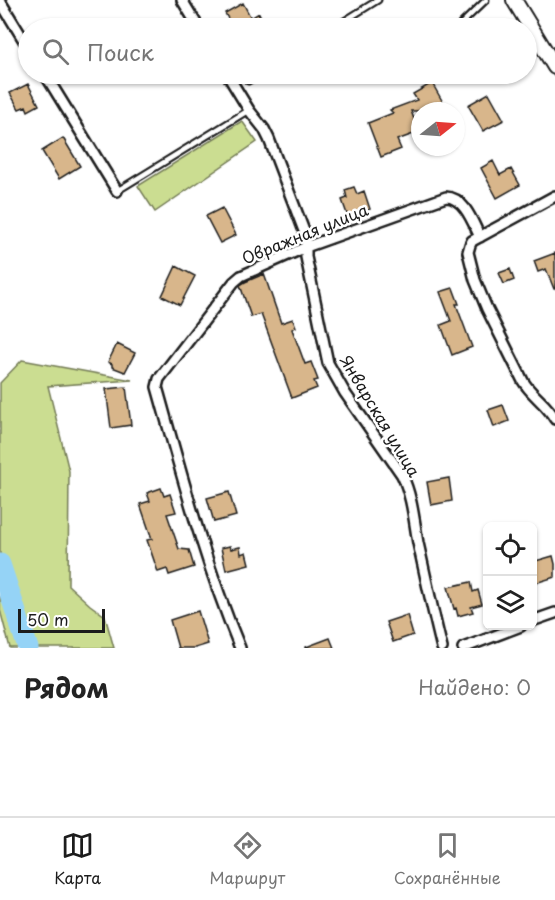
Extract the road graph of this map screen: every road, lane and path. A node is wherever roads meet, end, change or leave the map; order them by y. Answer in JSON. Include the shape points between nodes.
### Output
{"nodes":[{"id":1,"x":182,"y":0,"type":"edge"},
{"id":2,"x":378,"y":0,"type":"edge"},
{"id":3,"x":486,"y":0,"type":"edge"},
{"id":4,"x":514,"y":0,"type":"edge"},
{"id":5,"x":0,"y":1,"type":"edge"},
{"id":6,"x":193,"y":18,"type":"edge"},
{"id":7,"x":349,"y":18,"type":"edge"},
{"id":8,"x":468,"y":18,"type":"edge"},
{"id":9,"x":525,"y":18,"type":"edge"},
{"id":10,"x":18,"y":31,"type":"edge"},
{"id":11,"x":537,"y":38,"type":"edge"},
{"id":12,"x":555,"y":67,"type":"edge"},
{"id":13,"x":51,"y":84,"type":"edge"},
{"id":14,"x":233,"y":84,"type":"edge"},
{"id":15,"x":249,"y":110,"type":"junction"},
{"id":16,"x":117,"y":191,"type":"joint"},
{"id":17,"x":555,"y":196,"type":"edge"},
{"id":18,"x":476,"y":239,"type":"junction"},
{"id":19,"x":306,"y":247,"type":"junction"},
{"id":20,"x":555,"y":419,"type":"edge"},
{"id":21,"x":555,"y":613,"type":"edge"},
{"id":22,"x":537,"y":619,"type":"edge"},
{"id":23,"x":510,"y":630,"type":"edge"},
{"id":24,"x":240,"y":648,"type":"edge"},
{"id":25,"x":442,"y":648,"type":"edge"},
{"id":26,"x":463,"y":648,"type":"edge"}],
"edges":[{"from":1,"to":6,"type":"street"},
{"from":2,"to":7,"type":"lane"},
{"from":3,"to":8,"type":"lane"},
{"from":4,"to":9,"type":"main road"},
{"from":5,"to":10,"type":"street"},
{"from":11,"to":12,"type":"main road"},
{"from":13,"to":16,"type":"street"},
{"from":14,"to":15,"type":"street","name":"Январская улица"},
{"from":15,"to":16,"type":"lane"},
{"from":15,"to":19,"type":"street","name":"Январская улица","via":[[269,139],[304,231]]},
{"from":17,"to":18,"type":"street"},
{"from":18,"to":19,"type":"street","name":"Овражная улица","via":[[463,207],[452,197],[446,197]]},
{"from":18,"to":20,"type":"street","via":[[470,245],[469,259],[487,309],[527,387]]},
{"from":19,"to":24,"type":"street","name":"Овражная улица","via":[[234,282],[159,379],[157,387],[195,521]]},
{"from":19,"to":25,"type":"street","name":"Январская улица","via":[[328,363],[402,475],[409,492]]},
{"from":21,"to":22,"type":"street"},
{"from":23,"to":26,"type":"street"}]}
